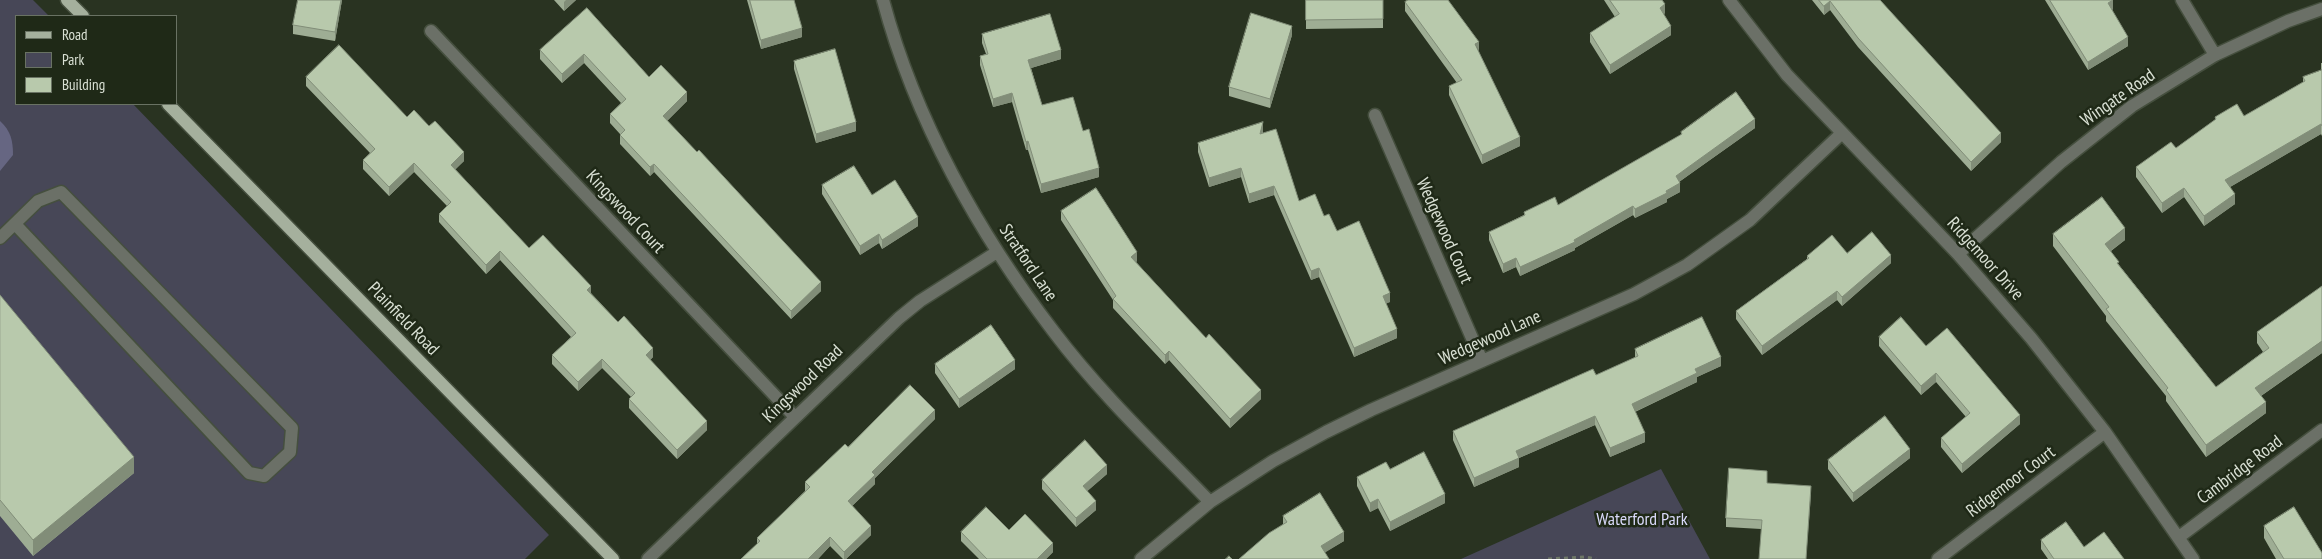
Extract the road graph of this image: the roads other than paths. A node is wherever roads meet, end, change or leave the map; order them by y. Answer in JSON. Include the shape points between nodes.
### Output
{"nodes":[{"id":1,"x":67,"y":0,"type":"edge"},
{"id":2,"x":883,"y":0,"type":"edge"},
{"id":3,"x":1729,"y":0,"type":"edge"},
{"id":4,"x":2182,"y":0,"type":"edge"},
{"id":5,"x":2322,"y":9,"type":"edge"},
{"id":6,"x":82,"y":15,"type":"edge"},
{"id":7,"x":431,"y":31,"type":"dead end"},
{"id":8,"x":2215,"y":54,"type":"junction"},
{"id":9,"x":169,"y":105,"type":"edge"},
{"id":10,"x":1374,"y":115,"type":"dead end"},
{"id":11,"x":1842,"y":133,"type":"junction"},
{"id":12,"x":15,"y":224,"type":"junction"},
{"id":13,"x":0,"y":238,"type":"edge"},
{"id":14,"x":997,"y":252,"type":"junction"},
{"id":15,"x":1958,"y":254,"type":"junction"},
{"id":16,"x":1482,"y":361,"type":"junction"},
{"id":17,"x":794,"y":417,"type":"junction"},
{"id":18,"x":2322,"y":430,"type":"edge"},
{"id":19,"x":2105,"y":432,"type":"junction"},
{"id":20,"x":1210,"y":502,"type":"junction"},
{"id":21,"x":2179,"y":537,"type":"junction"},
{"id":22,"x":613,"y":559,"type":"edge"},
{"id":23,"x":648,"y":559,"type":"edge"},
{"id":24,"x":1140,"y":559,"type":"edge"},
{"id":25,"x":1938,"y":559,"type":"edge"},
{"id":26,"x":2193,"y":559,"type":"edge"}],
"edges":[{"from":1,"to":6,"type":"main road"},
{"from":2,"to":14,"type":"street","name":"Stratford Lane","via":[[917,98],[950,168]]},
{"from":3,"to":11,"type":"street","name":"Ridgemoor Drive","via":[[1787,75]]},
{"from":4,"to":8,"type":"street"},
{"from":5,"to":8,"type":"street","name":"Wingate Road"},
{"from":7,"to":17,"type":"street","name":"Kingswood Court"},
{"from":8,"to":15,"type":"street","name":"Wingate Road","via":[[2132,106],[2093,136]]},
{"from":9,"to":22,"type":"main road","name":"Plainfield Road"},
{"from":10,"to":16,"type":"street","name":"Wedgewood Court"},
{"from":11,"to":15,"type":"street","name":"Ridgemoor Drive"},
{"from":11,"to":16,"type":"street","name":"Wedgewood Lane","via":[[1750,220],[1688,265],[1634,294]]},
{"from":12,"to":12,"type":"street","via":[[38,201],[61,192],[292,428],[290,452],[264,476],[249,473]]},
{"from":12,"to":13,"type":"street"},
{"from":14,"to":17,"type":"street","name":"Kingswood Road","via":[[899,318]]},
{"from":14,"to":20,"type":"street","name":"Stratford Lane","via":[[1086,372]]},
{"from":15,"to":19,"type":"street","name":"Ridgemoor Drive","via":[[2031,338]]},
{"from":16,"to":20,"type":"street","name":"Wedgewood Lane","via":[[1326,432]]},
{"from":17,"to":23,"type":"street","name":"Kingswood Road"},
{"from":18,"to":21,"type":"street","name":"Cambridge Road"},
{"from":19,"to":21,"type":"street","name":"Ridgemoor Drive"},
{"from":19,"to":25,"type":"street","name":"Ridgemoor Court"},
{"from":20,"to":24,"type":"street","name":"Wedgewood Lane"},
{"from":21,"to":26,"type":"street","name":"Ridgemoor Drive"}]}
